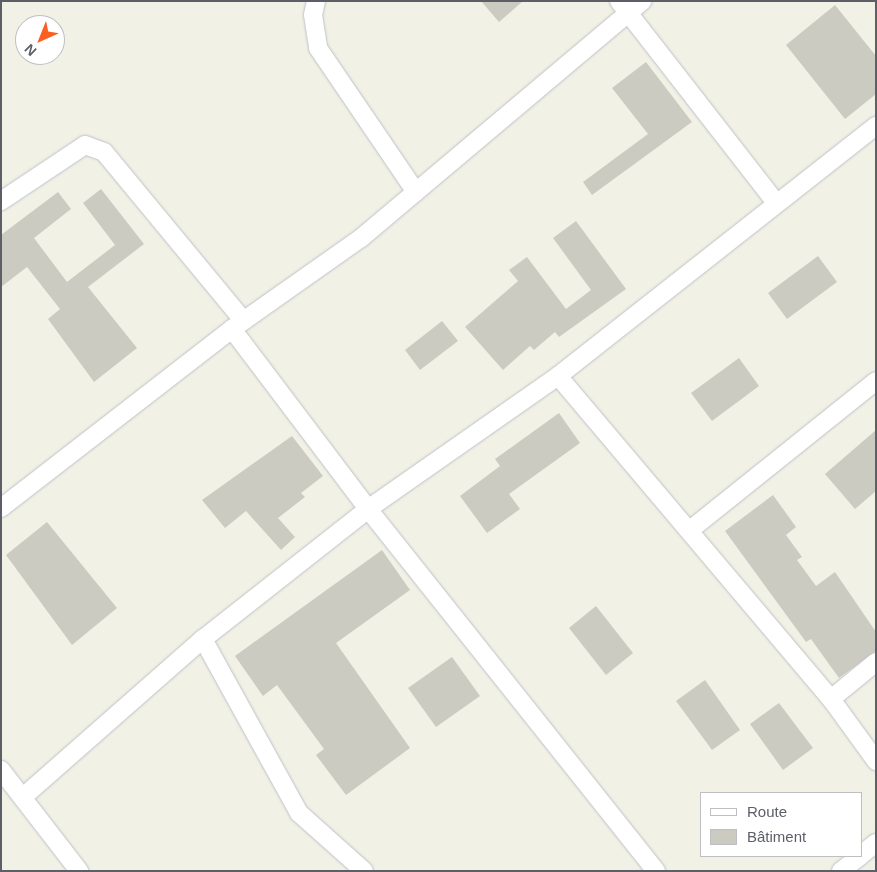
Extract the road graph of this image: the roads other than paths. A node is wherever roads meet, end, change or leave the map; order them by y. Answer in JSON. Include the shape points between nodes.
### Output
{"nodes":[{"id":1,"x":316,"y":1,"type":"edge"},
{"id":2,"x":642,"y":1,"type":"edge"},
{"id":3,"x":623,"y":7,"type":"edge"},
{"id":4,"x":876,"y":126,"type":"edge"},
{"id":5,"x":416,"y":192,"type":"junction"},
{"id":6,"x":1,"y":201,"type":"edge"},
{"id":7,"x":776,"y":203,"type":"junction"},
{"id":8,"x":238,"y":325,"type":"junction"},
{"id":9,"x":558,"y":376,"type":"junction"},
{"id":10,"x":876,"y":381,"type":"edge"},
{"id":11,"x":1,"y":508,"type":"edge"},
{"id":12,"x":368,"y":509,"type":"junction"},
{"id":13,"x":690,"y":530,"type":"junction"},
{"id":14,"x":203,"y":639,"type":"junction"},
{"id":15,"x":876,"y":662,"type":"edge"},
{"id":16,"x":831,"y":699,"type":"junction"},
{"id":17,"x":876,"y":761,"type":"edge"},
{"id":18,"x":1,"y":770,"type":"edge"},
{"id":19,"x":23,"y":797,"type":"junction"},
{"id":20,"x":876,"y":843,"type":"edge"},
{"id":21,"x":862,"y":854,"type":"edge"},
{"id":22,"x":858,"y":857,"type":"edge"},
{"id":23,"x":79,"y":871,"type":"edge"},
{"id":24,"x":364,"y":871,"type":"edge"},
{"id":25,"x":656,"y":871,"type":"edge"},
{"id":26,"x":841,"y":871,"type":"edge"}],
"edges":[{"from":1,"to":5,"type":"street","via":[[313,15],[318,48]]},
{"from":2,"to":3,"type":"street"},
{"from":3,"to":5,"type":"street"},
{"from":3,"to":7,"type":"street"},
{"from":4,"to":7,"type":"street"},
{"from":5,"to":8,"type":"street","via":[[361,238]]},
{"from":6,"to":8,"type":"street","via":[[85,145],[104,152]]},
{"from":7,"to":9,"type":"street"},
{"from":8,"to":11,"type":"street"},
{"from":8,"to":12,"type":"street"},
{"from":9,"to":12,"type":"street"},
{"from":9,"to":13,"type":"street"},
{"from":10,"to":13,"type":"street"},
{"from":12,"to":14,"type":"street"},
{"from":12,"to":25,"type":"street"},
{"from":13,"to":16,"type":"street"},
{"from":14,"to":19,"type":"street"},
{"from":14,"to":24,"type":"street","via":[[298,813]]},
{"from":15,"to":16,"type":"street"},
{"from":16,"to":17,"type":"street"},
{"from":18,"to":19,"type":"street"},
{"from":19,"to":23,"type":"street"},
{"from":20,"to":21,"type":"street"},
{"from":22,"to":26,"type":"street"}]}
